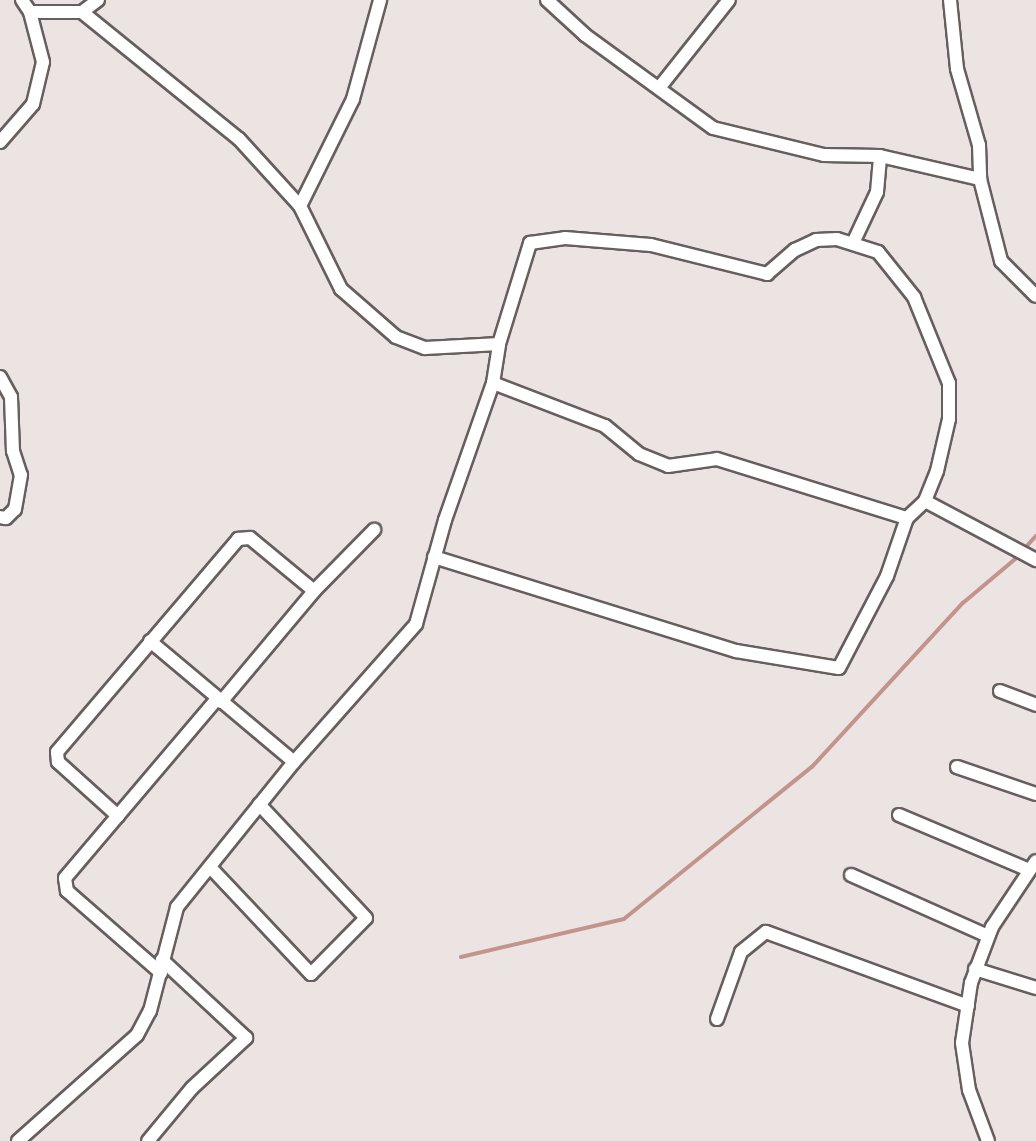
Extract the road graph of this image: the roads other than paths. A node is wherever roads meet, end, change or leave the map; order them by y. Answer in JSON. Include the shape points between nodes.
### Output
{"nodes":[{"id":1,"x":22,"y":0,"type":"edge"},
{"id":2,"x":98,"y":0,"type":"edge"},
{"id":3,"x":380,"y":0,"type":"edge"},
{"id":4,"x":547,"y":0,"type":"edge"},
{"id":5,"x":729,"y":0,"type":"edge"},
{"id":6,"x":950,"y":0,"type":"edge"},
{"id":7,"x":30,"y":12,"type":"junction"},
{"id":8,"x":82,"y":12,"type":"junction"},
{"id":9,"x":659,"y":88,"type":"junction"},
{"id":10,"x":0,"y":142,"type":"edge"},
{"id":11,"x":880,"y":156,"type":"junction"},
{"id":12,"x":980,"y":179,"type":"junction"},
{"id":13,"x":300,"y":206,"type":"junction"},
{"id":14,"x":853,"y":243,"type":"junction"},
{"id":15,"x":1036,"y":296,"type":"edge"},
{"id":16,"x":499,"y":344,"type":"junction"},
{"id":17,"x":0,"y":377,"type":"edge"},
{"id":18,"x":493,"y":383,"type":"junction"},
{"id":19,"x":925,"y":500,"type":"junction"},
{"id":20,"x":0,"y":517,"type":"edge"},
{"id":21,"x":907,"y":518,"type":"junction"},
{"id":22,"x":374,"y":530,"type":"dead end"},
{"id":23,"x":434,"y":557,"type":"junction"},
{"id":24,"x":1036,"y":560,"type":"edge"},
{"id":25,"x":314,"y":591,"type":"junction"},
{"id":26,"x":150,"y":641,"type":"junction"},
{"id":27,"x":1000,"y":691,"type":"dead end"},
{"id":28,"x":219,"y":701,"type":"junction"},
{"id":29,"x":1036,"y":705,"type":"edge"},
{"id":30,"x":294,"y":762,"type":"junction"},
{"id":31,"x":957,"y":767,"type":"dead end"},
{"id":32,"x":1036,"y":794,"type":"edge"},
{"id":33,"x":259,"y":804,"type":"junction"},
{"id":34,"x":899,"y":815,"type":"dead end"},
{"id":35,"x":118,"y":816,"type":"junction"},
{"id":36,"x":1033,"y":866,"type":"edge"},
{"id":37,"x":210,"y":867,"type":"junction"},
{"id":38,"x":851,"y":875,"type":"dead end"},
{"id":39,"x":988,"y":936,"type":"junction"},
{"id":40,"x":162,"y":967,"type":"junction"},
{"id":41,"x":975,"y":969,"type":"junction"},
{"id":42,"x":1036,"y":988,"type":"edge"},
{"id":43,"x":968,"y":1006,"type":"junction"},
{"id":44,"x":717,"y":1019,"type":"dead end"},
{"id":45,"x":18,"y":1141,"type":"edge"},
{"id":46,"x":148,"y":1141,"type":"edge"},
{"id":47,"x":988,"y":1141,"type":"edge"}],
"edges":[{"from":1,"to":7,"type":"street"},
{"from":2,"to":8,"type":"street"},
{"from":3,"to":13,"type":"street","via":[[353,99]]},
{"from":4,"to":9,"type":"street","via":[[575,27]]},
{"from":5,"to":9,"type":"street"},
{"from":6,"to":12,"type":"street","via":[[957,69],[979,145]]},
{"from":7,"to":8,"type":"street"},
{"from":7,"to":10,"type":"street","via":[[43,62],[33,104]]},
{"from":8,"to":13,"type":"street","via":[[239,139]]},
{"from":9,"to":11,"type":"street","via":[[713,128],[824,155]]},
{"from":11,"to":12,"type":"street"},
{"from":11,"to":14,"type":"street","via":[[877,192]]},
{"from":12,"to":15,"type":"street","via":[[1001,261]]},
{"from":13,"to":16,"type":"street","via":[[341,289],[396,337],[425,348]]},
{"from":14,"to":16,"type":"street","via":[[816,240],[795,250],[767,274],[651,245],[565,238],[530,243]]},
{"from":14,"to":19,"type":"street","via":[[878,252],[897,271],[914,297],[949,383],[949,419]]},
{"from":16,"to":18,"type":"street"},
{"from":17,"to":20,"type":"street","via":[[11,397],[13,451],[21,475],[15,509],[6,518]]},
{"from":18,"to":21,"type":"street","via":[[605,426],[639,454],[668,466],[718,459]]},
{"from":18,"to":23,"type":"street"},
{"from":19,"to":21,"type":"street"},
{"from":19,"to":24,"type":"street"},
{"from":21,"to":23,"type":"street","via":[[876,600],[839,668],[736,651]]},
{"from":22,"to":25,"type":"street"},
{"from":23,"to":30,"type":"street","via":[[416,624]]},
{"from":25,"to":26,"type":"street","via":[[250,538],[238,539]]},
{"from":25,"to":28,"type":"street"},
{"from":26,"to":28,"type":"street"},
{"from":26,"to":35,"type":"street","via":[[58,752],[58,762]]},
{"from":27,"to":29,"type":"street"},
{"from":28,"to":30,"type":"street"},
{"from":28,"to":35,"type":"street"},
{"from":30,"to":33,"type":"street"},
{"from":31,"to":32,"type":"street"},
{"from":33,"to":37,"type":"street"},
{"from":33,"to":37,"type":"street","via":[[366,918],[311,974]]},
{"from":34,"to":36,"type":"street"},
{"from":35,"to":40,"type":"street","via":[[65,878],[67,891]]},
{"from":36,"to":39,"type":"street"},
{"from":37,"to":40,"type":"street","via":[[177,907]]},
{"from":38,"to":39,"type":"street"},
{"from":39,"to":41,"type":"street"},
{"from":40,"to":45,"type":"street","via":[[150,1011],[136,1035]]},
{"from":40,"to":46,"type":"street","via":[[246,1038],[192,1088]]},
{"from":41,"to":42,"type":"street"},
{"from":41,"to":43,"type":"street"},
{"from":43,"to":44,"type":"street","via":[[766,932],[741,952]]},
{"from":43,"to":47,"type":"street","via":[[962,1043],[968,1090]]}]}
